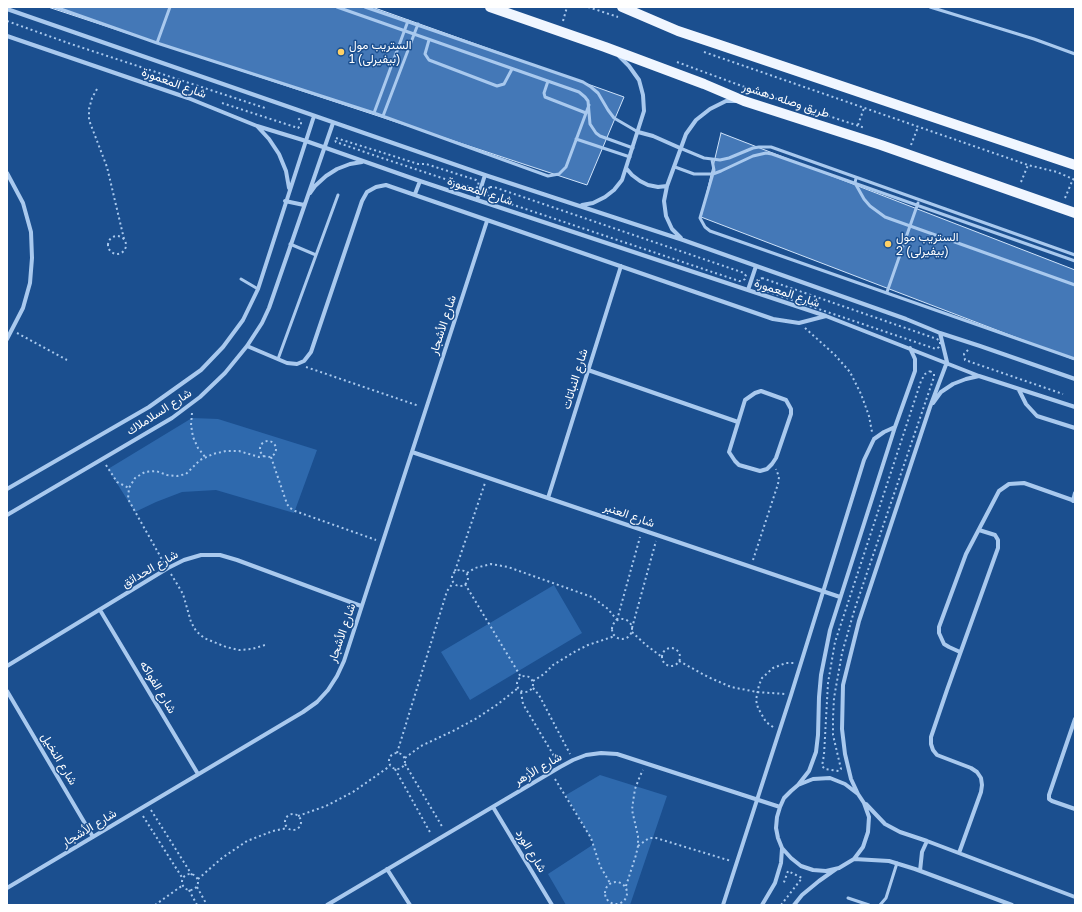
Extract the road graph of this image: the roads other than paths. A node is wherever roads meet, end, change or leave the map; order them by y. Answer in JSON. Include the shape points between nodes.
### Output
{"nodes":[{"id":1,"x":55,"y":7,"type":"edge"},
{"id":2,"x":170,"y":7,"type":"edge"},
{"id":3,"x":337,"y":7,"type":"edge"},
{"id":4,"x":365,"y":7,"type":"edge"},
{"id":5,"x":490,"y":7,"type":"edge"},
{"id":6,"x":622,"y":7,"type":"edge"},
{"id":7,"x":930,"y":7,"type":"edge"},
{"id":8,"x":7,"y":9,"type":"edge"},
{"id":9,"x":408,"y":22,"type":"junction"},
{"id":10,"x":418,"y":24,"type":"junction"},
{"id":11,"x":404,"y":31,"type":"junction"},
{"id":12,"x":414,"y":35,"type":"junction"},
{"id":13,"x":7,"y":36,"type":"edge"},
{"id":14,"x":429,"y":40,"type":"junction"},
{"id":15,"x":157,"y":43,"type":"junction"},
{"id":16,"x":605,"y":47,"type":"junction"},
{"id":17,"x":1075,"y":54,"type":"edge"},
{"id":18,"x":512,"y":69,"type":"junction"},
{"id":19,"x":548,"y":81,"type":"junction"},
{"id":20,"x":744,"y":101,"type":"junction"},
{"id":21,"x":589,"y":105,"type":"junction"},
{"id":22,"x":374,"y":113,"type":"junction"},
{"id":23,"x":586,"y":113,"type":"junction"},
{"id":24,"x":314,"y":116,"type":"junction"},
{"id":25,"x":383,"y":116,"type":"junction"},
{"id":26,"x":333,"y":123,"type":"junction"},
{"id":27,"x":257,"y":126,"type":"junction"},
{"id":28,"x":638,"y":132,"type":"junction"},
{"id":29,"x":576,"y":139,"type":"junction"},
{"id":30,"x":306,"y":140,"type":"junction"},
{"id":31,"x":324,"y":148,"type":"junction"},
{"id":32,"x":633,"y":148,"type":"junction"},
{"id":33,"x":680,"y":148,"type":"junction"},
{"id":34,"x":630,"y":157,"type":"junction"},
{"id":35,"x":712,"y":160,"type":"junction"},
{"id":36,"x":364,"y":162,"type":"junction"},
{"id":37,"x":1075,"y":165,"type":"edge"},
{"id":38,"x":675,"y":167,"type":"junction"},
{"id":39,"x":626,"y":168,"type":"junction"},
{"id":40,"x":7,"y":173,"type":"edge"},
{"id":41,"x":713,"y":174,"type":"junction"},
{"id":42,"x":485,"y":175,"type":"junction"},
{"id":43,"x":856,"y":178,"type":"junction"},
{"id":44,"x":420,"y":181,"type":"junction"},
{"id":45,"x":855,"y":183,"type":"junction"},
{"id":46,"x":667,"y":186,"type":"junction"},
{"id":47,"x":289,"y":189,"type":"junction"},
{"id":48,"x":415,"y":194,"type":"junction"},
{"id":49,"x":338,"y":195,"type":"dead end"},
{"id":50,"x":307,"y":197,"type":"junction"},
{"id":51,"x":477,"y":200,"type":"junction"},
{"id":52,"x":920,"y":200,"type":"junction"},
{"id":53,"x":285,"y":201,"type":"junction"},
{"id":54,"x":304,"y":205,"type":"junction"},
{"id":55,"x":918,"y":205,"type":"junction"},
{"id":56,"x":581,"y":206,"type":"junction"},
{"id":57,"x":1075,"y":213,"type":"edge"},
{"id":58,"x":487,"y":221,"type":"junction"},
{"id":59,"x":683,"y":240,"type":"junction"},
{"id":60,"x":290,"y":244,"type":"junction"},
{"id":61,"x":316,"y":255,"type":"junction"},
{"id":62,"x":1075,"y":255,"type":"edge"},
{"id":63,"x":1075,"y":261,"type":"edge"},
{"id":64,"x":620,"y":266,"type":"junction"},
{"id":65,"x":756,"y":266,"type":"junction"},
{"id":66,"x":241,"y":278,"type":"dead end"},
{"id":67,"x":1075,"y":285,"type":"edge"},
{"id":68,"x":258,"y":289,"type":"junction"},
{"id":69,"x":748,"y":290,"type":"junction"},
{"id":70,"x":888,"y":292,"type":"junction"},
{"id":71,"x":826,"y":316,"type":"junction"},
{"id":72,"x":940,"y":333,"type":"junction"},
{"id":73,"x":7,"y":339,"type":"edge"},
{"id":74,"x":247,"y":346,"type":"junction"},
{"id":75,"x":910,"y":348,"type":"junction"},
{"id":76,"x":1075,"y":359,"type":"edge"},
{"id":77,"x":278,"y":360,"type":"junction"},
{"id":78,"x":947,"y":362,"type":"junction"},
{"id":79,"x":588,"y":370,"type":"junction"},
{"id":80,"x":979,"y":376,"type":"junction"},
{"id":81,"x":1075,"y":379,"type":"edge"},
{"id":82,"x":1019,"y":390,"type":"junction"},
{"id":83,"x":930,"y":406,"type":"junction"},
{"id":84,"x":1075,"y":407,"type":"edge"},
{"id":85,"x":738,"y":422,"type":"junction"},
{"id":86,"x":895,"y":427,"type":"junction"},
{"id":87,"x":1075,"y":428,"type":"edge"},
{"id":88,"x":412,"y":452,"type":"junction"},
{"id":89,"x":7,"y":489,"type":"edge"},
{"id":90,"x":1075,"y":493,"type":"edge"},
{"id":91,"x":548,"y":498,"type":"junction"},
{"id":92,"x":1074,"y":501,"type":"edge"},
{"id":93,"x":7,"y":515,"type":"edge"},
{"id":94,"x":979,"y":530,"type":"junction"},
{"id":95,"x":823,"y":592,"type":"junction"},
{"id":96,"x":840,"y":597,"type":"junction"},
{"id":97,"x":362,"y":606,"type":"junction"},
{"id":98,"x":100,"y":610,"type":"junction"},
{"id":99,"x":960,"y":652,"type":"junction"},
{"id":100,"x":7,"y":666,"type":"edge"},
{"id":101,"x":7,"y":691,"type":"edge"},
{"id":102,"x":1075,"y":719,"type":"edge"},
{"id":103,"x":198,"y":774,"type":"junction"},
{"id":104,"x":798,"y":785,"type":"junction"},
{"id":105,"x":858,"y":794,"type":"junction"},
{"id":106,"x":758,"y":800,"type":"junction"},
{"id":107,"x":864,"y":803,"type":"junction"},
{"id":108,"x":493,"y":806,"type":"junction"},
{"id":109,"x":780,"y":807,"type":"junction"},
{"id":110,"x":1075,"y":809,"type":"edge"},
{"id":111,"x":93,"y":837,"type":"junction"},
{"id":112,"x":927,"y":841,"type":"junction"},
{"id":113,"x":782,"y":848,"type":"junction"},
{"id":114,"x":959,"y":853,"type":"junction"},
{"id":115,"x":854,"y":859,"type":"junction"},
{"id":116,"x":897,"y":863,"type":"junction"},
{"id":117,"x":839,"y":868,"type":"junction"},
{"id":118,"x":388,"y":869,"type":"junction"},
{"id":119,"x":920,"y":871,"type":"junction"},
{"id":120,"x":7,"y":888,"type":"edge"},
{"id":121,"x":1075,"y":897,"type":"edge"},
{"id":122,"x":848,"y":898,"type":"dead end"},
{"id":123,"x":327,"y":905,"type":"edge"},
{"id":124,"x":410,"y":905,"type":"edge"},
{"id":125,"x":552,"y":905,"type":"edge"},
{"id":126,"x":723,"y":905,"type":"edge"},
{"id":127,"x":762,"y":905,"type":"edge"},
{"id":128,"x":794,"y":905,"type":"edge"},
{"id":129,"x":869,"y":905,"type":"edge"},
{"id":130,"x":880,"y":905,"type":"edge"},
{"id":131,"x":1012,"y":905,"type":"edge"}],
"edges":[{"from":1,"to":15,"type":"lane"},
{"from":2,"to":15,"type":"lane"},
{"from":3,"to":11,"type":"lane"},
{"from":4,"to":9,"type":"lane"},
{"from":5,"to":16,"type":"main road","name":"طريق وصله دهشور"},
{"from":6,"to":37,"type":"main road","via":[[717,44]]},
{"from":7,"to":17,"type":"lane"},
{"from":8,"to":24,"type":"street","name":"شارع المعمورة"},
{"from":9,"to":10,"type":"lane"},
{"from":9,"to":11,"type":"lane"},
{"from":10,"to":12,"type":"lane"},
{"from":10,"to":28,"type":"lane","via":[[583,82],[598,94],[614,118]]},
{"from":11,"to":12,"type":"lane"},
{"from":11,"to":22,"type":"lane"},
{"from":12,"to":14,"type":"lane"},
{"from":12,"to":25,"type":"lane"},
{"from":13,"to":27,"type":"street","name":"شارع المعمورة","via":[[188,98]]},
{"from":14,"to":18,"type":"lane"},
{"from":14,"to":18,"type":"lane","via":[[425,54],[429,60],[497,86],[504,84]]},
{"from":15,"to":22,"type":"lane"},
{"from":16,"to":20,"type":"main road","name":"طريق وصله دهشور"},
{"from":16,"to":28,"type":"street","via":[[618,55],[639,80],[644,111]]},
{"from":18,"to":19,"type":"lane"},
{"from":19,"to":21,"type":"lane","via":[[579,92]]},
{"from":19,"to":23,"type":"lane","via":[[545,97]]},
{"from":20,"to":33,"type":"street","via":[[726,101],[710,109],[696,120]]},
{"from":20,"to":57,"type":"main road","name":"طريق وصله دهشور","via":[[881,145]]},
{"from":21,"to":23,"type":"lane"},
{"from":21,"to":32,"type":"lane","via":[[590,124],[596,133]]},
{"from":22,"to":25,"type":"lane"},
{"from":23,"to":29,"type":"lane"},
{"from":24,"to":26,"type":"street","name":"شارع المعمورة"},
{"from":24,"to":30,"type":"street","name":"شارع السلاملاك"},
{"from":25,"to":29,"type":"lane","via":[[548,176],[559,174],[566,167]]},
{"from":26,"to":31,"type":"street","name":"شارع السلاملاك"},
{"from":26,"to":42,"type":"street","name":"شارع المعمورة"},
{"from":27,"to":30,"type":"street","name":"شارع المعمورة"},
{"from":27,"to":47,"type":"street","via":[[279,154],[286,171]]},
{"from":28,"to":32,"type":"street"},
{"from":28,"to":33,"type":"street"},
{"from":29,"to":34,"type":"lane"},
{"from":30,"to":31,"type":"street","name":"شارع المعمورة"},
{"from":30,"to":47,"type":"street","name":"شارع السلاملاك"},
{"from":31,"to":36,"type":"street","name":"شارع المعمورة"},
{"from":31,"to":50,"type":"street","name":"شارع السلاملاك"},
{"from":32,"to":34,"type":"street"},
{"from":33,"to":35,"type":"lane"},
{"from":33,"to":38,"type":"street"},
{"from":34,"to":39,"type":"street"},
{"from":35,"to":41,"type":"lane"},
{"from":35,"to":43,"type":"lane","via":[[729,158],[753,148],[765,147]]},
{"from":36,"to":44,"type":"street","name":"شارع المعمورة"},
{"from":36,"to":50,"type":"street","via":[[350,164],[326,176]]},
{"from":38,"to":41,"type":"lane","via":[[694,174]]},
{"from":38,"to":46,"type":"street"},
{"from":39,"to":46,"type":"street","via":[[640,181],[658,187]]},
{"from":39,"to":56,"type":"street","via":[[622,180],[614,190],[599,200]]},
{"from":40,"to":73,"type":"street","via":[[23,203],[31,232],[32,258],[23,308]]},
{"from":41,"to":45,"type":"lane","via":[[766,153]]},
{"from":41,"to":70,"type":"lane","via":[[700,218],[710,231]]},
{"from":42,"to":51,"type":"street"},
{"from":42,"to":56,"type":"street","name":"شارع المعمورة"},
{"from":43,"to":45,"type":"lane"},
{"from":43,"to":52,"type":"lane"},
{"from":44,"to":48,"type":"street"},
{"from":44,"to":51,"type":"street","name":"شارع المعمورة"},
{"from":45,"to":55,"type":"lane"},
{"from":45,"to":67,"type":"lane","via":[[870,206],[889,219]]},
{"from":46,"to":59,"type":"street","via":[[664,201],[666,216],[672,229]]},
{"from":47,"to":53,"type":"street","name":"شارع السلاملاك"},
{"from":48,"to":58,"type":"street"},
{"from":48,"to":77,"type":"street","via":[[386,186],[376,187],[367,192],[311,352],[304,361],[297,364]]},
{"from":49,"to":61,"type":"lane"},
{"from":50,"to":54,"type":"street","name":"شارع السلاملاك"},
{"from":51,"to":69,"type":"street","name":"شارع المعمورة"},
{"from":52,"to":55,"type":"lane"},
{"from":52,"to":62,"type":"lane"},
{"from":53,"to":54,"type":"street"},
{"from":53,"to":68,"type":"street","name":"شارع السلاملاك"},
{"from":54,"to":60,"type":"street","name":"شارع السلاملاك"},
{"from":55,"to":63,"type":"lane"},
{"from":55,"to":70,"type":"lane"},
{"from":56,"to":59,"type":"street","name":"شارع المعمورة"},
{"from":58,"to":64,"type":"street"},
{"from":58,"to":88,"type":"street","name":"شارع الأشجار"},
{"from":59,"to":65,"type":"street","name":"شارع المعمورة"},
{"from":60,"to":61,"type":"lane"},
{"from":60,"to":74,"type":"street","name":"شارع السلاملاك","via":[[269,308]]},
{"from":61,"to":77,"type":"lane"},
{"from":64,"to":71,"type":"street","via":[[773,319],[799,323]]},
{"from":64,"to":79,"type":"street","name":"شارع النباتات"},
{"from":65,"to":69,"type":"street"},
{"from":65,"to":72,"type":"street","name":"شارع المعمورة"},
{"from":66,"to":68,"type":"lane"},
{"from":68,"to":89,"type":"street","name":"شارع السلاملاك","via":[[243,320],[223,347],[201,370],[149,407]]},
{"from":69,"to":71,"type":"street","name":"شارع المعمورة"},
{"from":70,"to":76,"type":"lane"},
{"from":71,"to":75,"type":"street","name":"شارع المعمورة"},
{"from":72,"to":78,"type":"street"},
{"from":72,"to":81,"type":"street","name":"شارع المعمورة"},
{"from":74,"to":77,"type":"street"},
{"from":74,"to":93,"type":"street","name":"شارع السلاملاك","via":[[225,373],[196,401],[172,418]]},
{"from":75,"to":78,"type":"street","name":"شارع المعمورة"},
{"from":75,"to":86,"type":"street","via":[[915,359],[915,371]]},
{"from":78,"to":80,"type":"street","name":"شارع المعمورة"},
{"from":78,"to":83,"type":"street"},
{"from":79,"to":85,"type":"street"},
{"from":79,"to":91,"type":"street","name":"شارع النباتات"},
{"from":80,"to":82,"type":"street","name":"شارع المعمورة"},
{"from":80,"to":83,"type":"street","via":[[953,384],[941,392]]},
{"from":82,"to":84,"type":"street","name":"شارع المعمورة"},
{"from":82,"to":87,"type":"street","via":[[1026,404],[1037,416]]},
{"from":83,"to":105,"type":"street","via":[[859,621],[844,685],[844,754]]},
{"from":85,"to":85,"type":"street","via":[[729,452],[739,464],[760,471],[767,469],[776,458],[791,414],[786,400],[761,391],[755,393],[745,400]]},
{"from":86,"to":95,"type":"street","via":[[874,439],[864,460]]},
{"from":86,"to":96,"type":"street"},
{"from":88,"to":91,"type":"street","name":"شارع العنبر"},
{"from":88,"to":97,"type":"street","name":"شارع الأشجار"},
{"from":90,"to":92,"type":"street"},
{"from":91,"to":95,"type":"street","name":"شارع العنبر"},
{"from":92,"to":94,"type":"street","via":[[1024,483],[1010,484],[999,491]]},
{"from":94,"to":99,"type":"street","via":[[966,554],[939,627],[944,644]]},
{"from":94,"to":99,"type":"street","via":[[995,535],[999,544]]},
{"from":95,"to":96,"type":"street","name":"شارع العنبر"},
{"from":95,"to":106,"type":"street"},
{"from":96,"to":104,"type":"street","via":[[821,674],[816,752]]},
{"from":97,"to":98,"type":"street","name":"شارع الحدائق","via":[[220,555],[184,560]]},
{"from":97,"to":103,"type":"street","name":"شارع الأشجار","via":[[337,676],[317,702]]},
{"from":98,"to":100,"type":"street","name":"شارع الحدائق"},
{"from":98,"to":103,"type":"street","name":"شارع الفواكه"},
{"from":99,"to":114,"type":"street","via":[[931,737],[933,750],[937,755],[971,768],[981,778],[981,792]]},
{"from":101,"to":111,"type":"street","name":"شارع النخيل"},
{"from":102,"to":110,"type":"street","via":[[1048,795],[1052,801]]},
{"from":103,"to":111,"type":"street","name":"شارع الأشجار"},
{"from":104,"to":105,"type":"street","via":[[813,779],[830,778],[845,784]]},
{"from":104,"to":109,"type":"street","via":[[784,798]]},
{"from":105,"to":107,"type":"street"},
{"from":106,"to":108,"type":"street","name":"شارع الأزهر","via":[[617,754],[602,753],[586,755],[560,766]]},
{"from":106,"to":109,"type":"street","name":"شارع الأزهر"},
{"from":106,"to":126,"type":"street"},
{"from":107,"to":112,"type":"street","via":[[885,824]]},
{"from":107,"to":115,"type":"street","via":[[869,817],[868,832],[863,847]]},
{"from":108,"to":118,"type":"street","name":"شارع الأزهر"},
{"from":108,"to":125,"type":"street","name":"شارع الورد"},
{"from":109,"to":113,"type":"street","via":[[776,828]]},
{"from":111,"to":120,"type":"street","name":"شارع الأشجار"},
{"from":112,"to":114,"type":"street"},
{"from":112,"to":119,"type":"street"},
{"from":113,"to":117,"type":"street","via":[[801,866],[826,871]]},
{"from":113,"to":127,"type":"street","via":[[781,864],[775,883]]},
{"from":114,"to":121,"type":"street"},
{"from":115,"to":116,"type":"street"},
{"from":115,"to":117,"type":"street"},
{"from":116,"to":119,"type":"street"},
{"from":116,"to":130,"type":"lane","via":[[886,898]]},
{"from":117,"to":128,"type":"street","via":[[819,881]]},
{"from":118,"to":123,"type":"street","name":"شارع الأزهر"},
{"from":118,"to":124,"type":"street"},
{"from":119,"to":131,"type":"street"},
{"from":122,"to":129,"type":"lane"}]}
